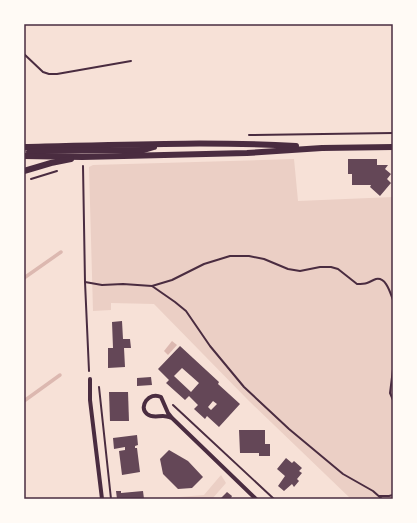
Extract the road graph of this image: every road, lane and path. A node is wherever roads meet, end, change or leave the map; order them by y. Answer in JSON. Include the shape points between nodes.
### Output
{"nodes":[{"id":1,"x":24,"y":54,"type":"edge"},
{"id":2,"x":131,"y":62,"type":"dead end"},
{"id":3,"x":163,"y":145,"type":"junction"},
{"id":4,"x":24,"y":147,"type":"edge"},
{"id":5,"x":393,"y":147,"type":"edge"},
{"id":6,"x":322,"y":148,"type":"junction"},
{"id":7,"x":24,"y":155,"type":"edge"},
{"id":8,"x":82,"y":157,"type":"junction"},
{"id":9,"x":24,"y":171,"type":"edge"},
{"id":10,"x":58,"y":171,"type":"dead end"},
{"id":11,"x":31,"y":179,"type":"dead end"},
{"id":12,"x":85,"y":282,"type":"junction"},
{"id":13,"x":152,"y":286,"type":"junction"},
{"id":14,"x":393,"y":300,"type":"edge"},
{"id":15,"x":393,"y":369,"type":"edge"},
{"id":16,"x":90,"y":380,"type":"junction"},
{"id":17,"x":161,"y":397,"type":"junction"},
{"id":18,"x":393,"y":400,"type":"edge"},
{"id":19,"x":172,"y":418,"type":"junction"},
{"id":20,"x":393,"y":495,"type":"edge"},
{"id":21,"x":379,"y":496,"type":"junction"},
{"id":22,"x":102,"y":499,"type":"edge"},
{"id":23,"x":111,"y":499,"type":"edge"},
{"id":24,"x":256,"y":499,"type":"edge"},
{"id":25,"x":274,"y":499,"type":"edge"},
{"id":26,"x":382,"y":499,"type":"edge"}],
"edges":[{"from":1,"to":2,"type":"path","via":[[43,72],[49,74]]},
{"from":3,"to":4,"type":"street"},
{"from":3,"to":6,"type":"street","via":[[259,144]]},
{"from":3,"to":7,"type":"street","via":[[144,150],[42,151]]},
{"from":5,"to":6,"type":"street"},
{"from":6,"to":8,"type":"street","via":[[247,153]]},
{"from":7,"to":8,"type":"street"},
{"from":8,"to":9,"type":"street"},
{"from":8,"to":12,"type":"path"},
{"from":10,"to":11,"type":"path"},
{"from":12,"to":13,"type":"path"},
{"from":12,"to":16,"type":"path"},
{"from":13,"to":14,"type":"path","via":[[172,280],[215,260],[230,256],[249,256],[264,258],[288,269],[300,271],[320,266],[331,267],[338,269],[357,284],[380,279],[384,281]]},
{"from":13,"to":21,"type":"path","via":[[186,311],[210,346],[244,387],[289,429],[343,474]]},
{"from":15,"to":18,"type":"path","via":[[390,393]]},
{"from":16,"to":22,"type":"street","via":[[90,400]]},
{"from":16,"to":23,"type":"path","via":[[98,380]]},
{"from":17,"to":19,"type":"street"},
{"from":17,"to":19,"type":"street","via":[[151,396],[144,411],[151,416]]},
{"from":17,"to":25,"type":"path","via":[[177,408]]},
{"from":19,"to":24,"type":"street"},
{"from":20,"to":21,"type":"path"},
{"from":21,"to":26,"type":"path"}]}
